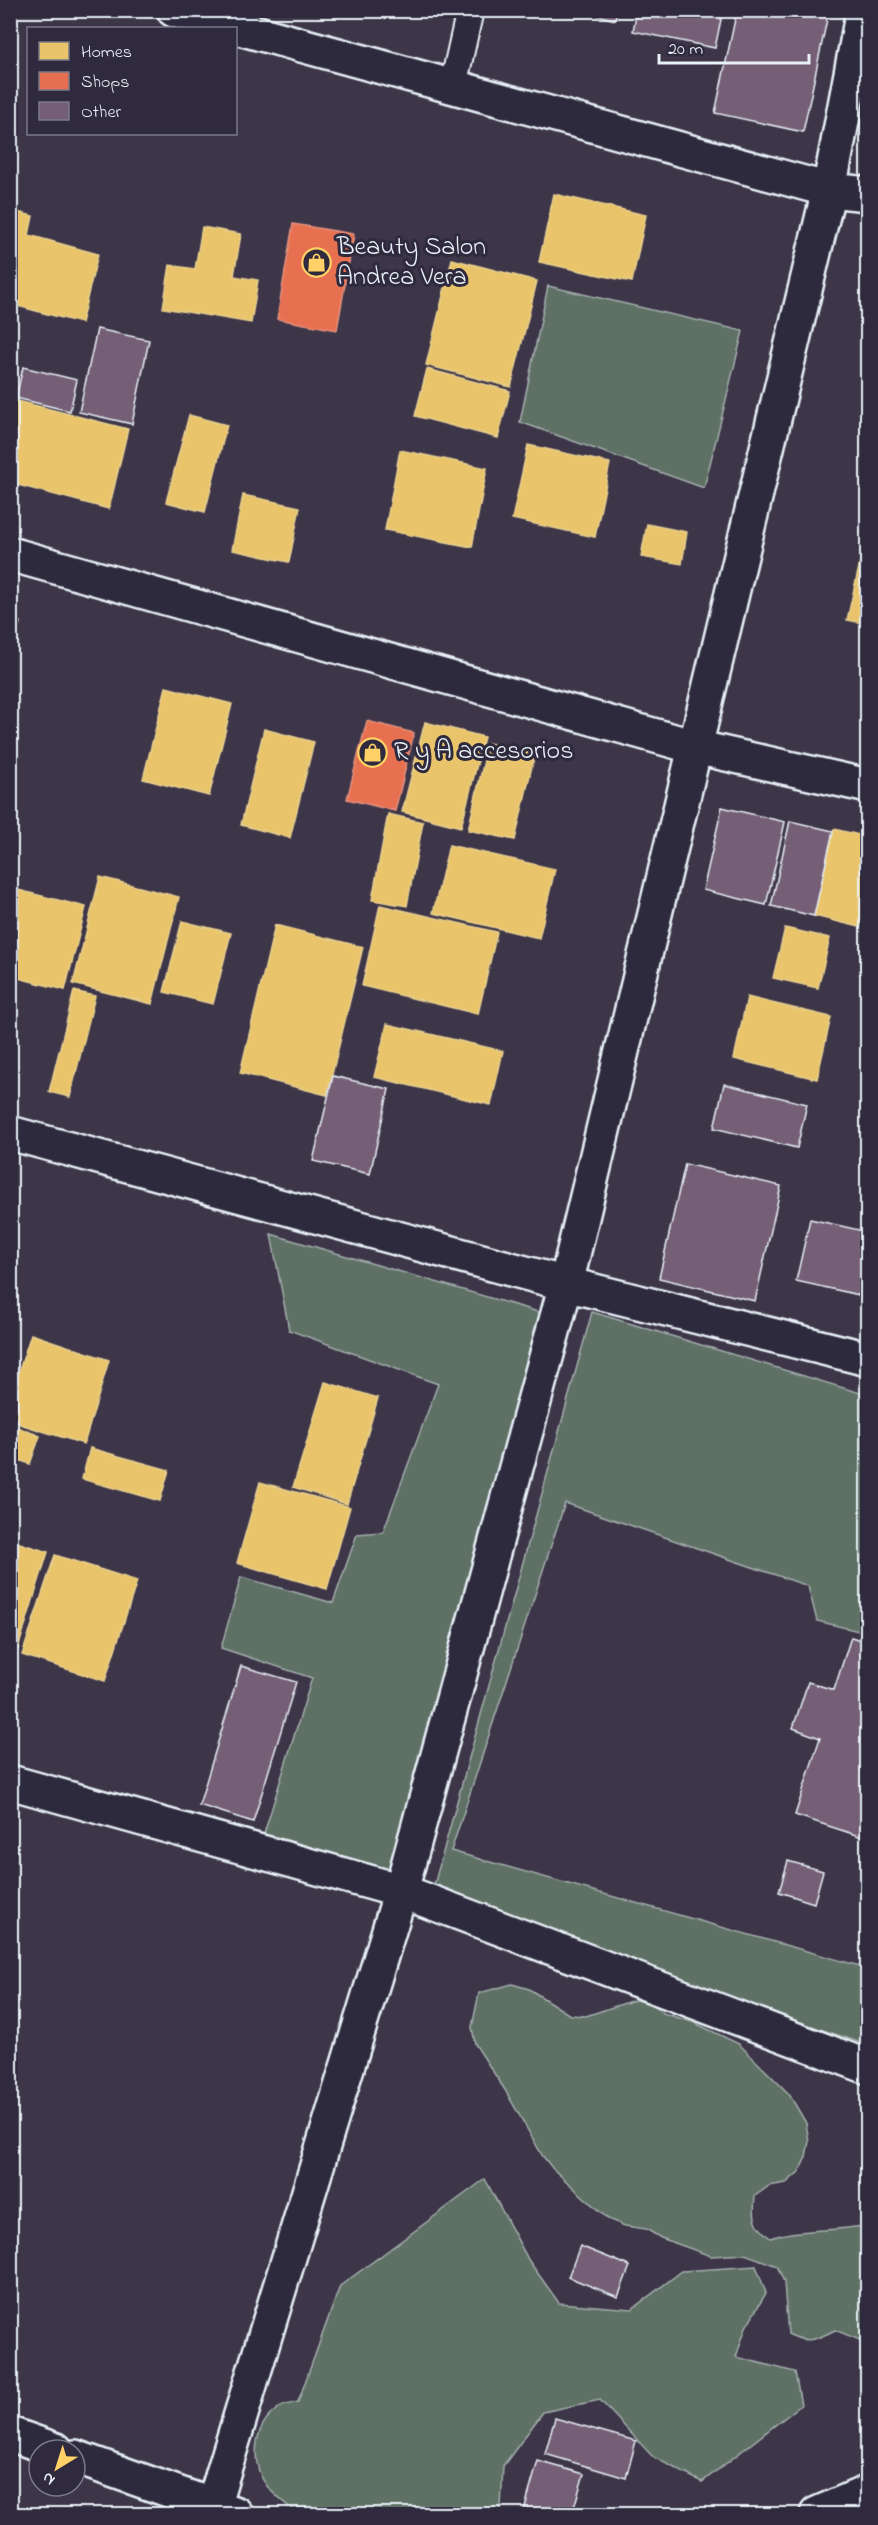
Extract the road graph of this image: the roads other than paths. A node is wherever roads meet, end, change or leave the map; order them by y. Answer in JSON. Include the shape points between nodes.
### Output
{"nodes":[{"id":1,"x":174,"y":10,"type":"edge"},
{"id":2,"x":470,"y":10,"type":"edge"},
{"id":3,"x":864,"y":10,"type":"edge"},
{"id":4,"x":236,"y":27,"type":"edge"},
{"id":5,"x":237,"y":27,"type":"edge"},
{"id":6,"x":453,"y":86,"type":"junction"},
{"id":7,"x":829,"y":190,"type":"junction"},
{"id":8,"x":867,"y":194,"type":"edge"},
{"id":9,"x":10,"y":554,"type":"edge"},
{"id":10,"x":695,"y":747,"type":"junction"},
{"id":11,"x":867,"y":786,"type":"edge"},
{"id":12,"x":10,"y":1133,"type":"edge"},
{"id":13,"x":566,"y":1284,"type":"junction"},
{"id":14,"x":867,"y":1359,"type":"edge"},
{"id":15,"x":10,"y":1782,"type":"edge"},
{"id":16,"x":401,"y":1891,"type":"junction"},
{"id":17,"x":867,"y":2067,"type":"edge"},
{"id":18,"x":10,"y":2434,"type":"edge"},
{"id":19,"x":27,"y":2440,"type":"edge"},
{"id":20,"x":87,"y":2461,"type":"edge"},
{"id":21,"x":867,"y":2492,"type":"edge"},
{"id":22,"x":224,"y":2510,"type":"edge"},
{"id":23,"x":817,"y":2514,"type":"edge"}],
"edges":[{"from":1,"to":4,"type":"street"},
{"from":2,"to":6,"type":"lane"},
{"from":3,"to":7,"type":"street"},
{"from":5,"to":6,"type":"street"},
{"from":6,"to":7,"type":"street"},
{"from":7,"to":8,"type":"street"},
{"from":7,"to":10,"type":"street"},
{"from":9,"to":10,"type":"street"},
{"from":10,"to":11,"type":"street"},
{"from":10,"to":13,"type":"street"},
{"from":12,"to":13,"type":"street"},
{"from":13,"to":14,"type":"street"},
{"from":13,"to":16,"type":"street"},
{"from":15,"to":16,"type":"street"},
{"from":16,"to":17,"type":"street"},
{"from":16,"to":22,"type":"street"},
{"from":18,"to":19,"type":"street"},
{"from":20,"to":22,"type":"street"},
{"from":21,"to":23,"type":"street"}]}
